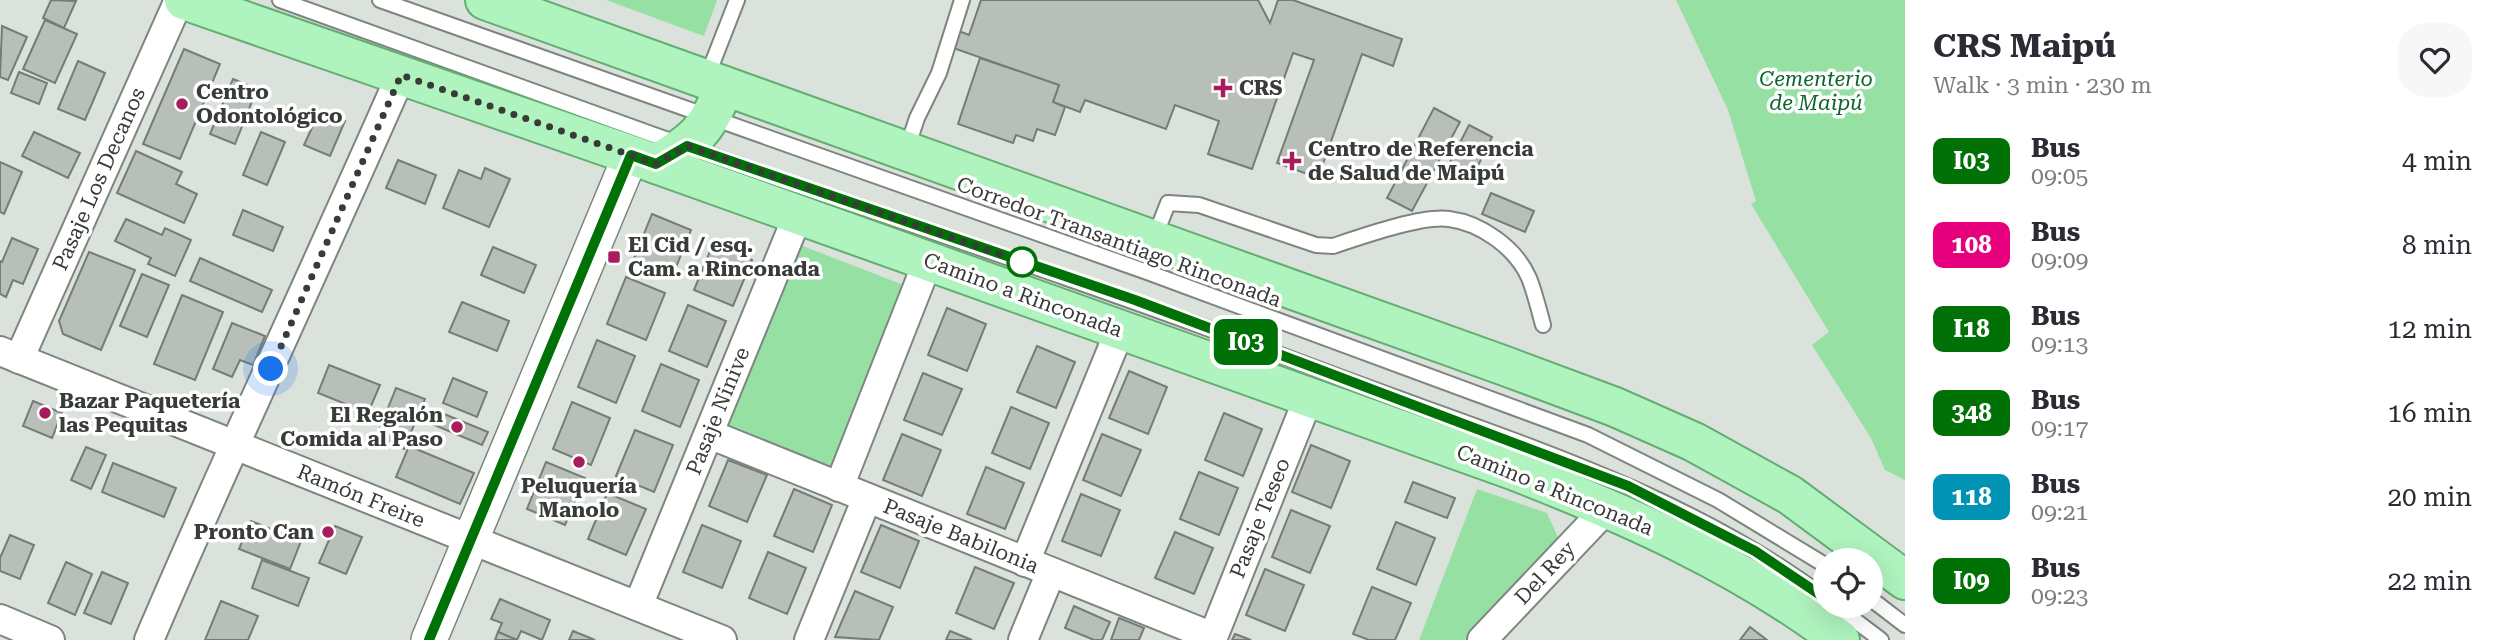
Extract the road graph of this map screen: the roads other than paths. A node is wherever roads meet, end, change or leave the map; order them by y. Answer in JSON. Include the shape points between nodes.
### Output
{"nodes":[{"id":1,"x":181,"y":0,"type":"edge"},
{"id":2,"x":281,"y":0,"type":"edge"},
{"id":3,"x":380,"y":0,"type":"edge"},
{"id":4,"x":485,"y":0,"type":"edge"},
{"id":5,"x":737,"y":0,"type":"edge"},
{"id":6,"x":962,"y":0,"type":"edge"},
{"id":7,"x":401,"y":75,"type":"junction"},
{"id":8,"x":686,"y":125,"type":"junction"},
{"id":9,"x":906,"y":152,"type":"junction"},
{"id":10,"x":797,"y":215,"type":"junction"},
{"id":11,"x":1153,"y":242,"type":"junction"},
{"id":12,"x":928,"y":261,"type":"junction"},
{"id":13,"x":1543,"y":325,"type":"dead end"},
{"id":14,"x":1120,"y":330,"type":"junction"},
{"id":15,"x":9,"y":355,"type":"edge"},
{"id":16,"x":1308,"y":398,"type":"junction"},
{"id":17,"x":709,"y":434,"type":"junction"},
{"id":18,"x":236,"y":445,"type":"junction"},
{"id":19,"x":839,"y":487,"type":"junction"},
{"id":20,"x":1618,"y":497,"type":"junction"},
{"id":21,"x":867,"y":498,"type":"junction"},
{"id":22,"x":471,"y":539,"type":"junction"},
{"id":23,"x":1813,"y":558,"type":"edge"},
{"id":24,"x":1038,"y":567,"type":"junction"},
{"id":25,"x":1905,"y":580,"type":"edge"},
{"id":26,"x":1813,"y":590,"type":"edge"},
{"id":27,"x":638,"y":606,"type":"junction"},
{"id":28,"x":1883,"y":608,"type":"edge"},
{"id":29,"x":1852,"y":618,"type":"edge"},
{"id":30,"x":0,"y":619,"type":"edge"},
{"id":31,"x":1905,"y":625,"type":"edge"},
{"id":32,"x":661,"y":629,"type":"edge"},
{"id":33,"x":1213,"y":637,"type":"joint"},
{"id":34,"x":50,"y":640,"type":"edge"},
{"id":35,"x":149,"y":640,"type":"edge"},
{"id":36,"x":429,"y":640,"type":"edge"},
{"id":37,"x":722,"y":640,"type":"edge"},
{"id":38,"x":809,"y":640,"type":"edge"},
{"id":39,"x":1023,"y":640,"type":"edge"},
{"id":40,"x":1482,"y":640,"type":"edge"},
{"id":41,"x":1840,"y":640,"type":"edge"},
{"id":42,"x":1881,"y":640,"type":"edge"}],
"edges":[{"from":1,"to":7,"type":"main road","name":"Camino a Rinconada"},
{"from":1,"to":15,"type":"street","name":"Pasaje Los Decanos"},
{"from":2,"to":8,"type":"lane","name":"Corredor Transantiago Rinconada"},
{"from":3,"to":8,"type":"lane","name":"Corredor Transantiago Rinconada"},
{"from":4,"to":8,"type":"main road","name":"Camino a Rinconada"},
{"from":5,"to":8,"type":"lane"},
{"from":6,"to":9,"type":"lane","via":[[939,73]]},
{"from":7,"to":8,"type":"main road","name":"Camino a Rinconada"},
{"from":7,"to":18,"type":"street"},
{"from":8,"to":9,"type":"main road","name":"Camino a Rinconada"},
{"from":8,"to":10,"type":"main road","name":"Camino a Rinconada"},
{"from":8,"to":20,"type":"lane","name":"Corredor Transantiago Rinconada","via":[[1135,300]]},
{"from":8,"to":22,"type":"street"},
{"from":8,"to":23,"type":"lane","name":"Corredor Transantiago Rinconada","via":[[1147,272],[1588,435],[1718,500]]},
{"from":9,"to":11,"type":"main road","name":"Camino a Rinconada"},
{"from":10,"to":12,"type":"main road","name":"Camino a Rinconada"},
{"from":10,"to":17,"type":"street","name":"Pasaje Ninive"},
{"from":11,"to":13,"type":"lane","via":[[1168,203],[1199,205],[1332,246],[1447,219],[1496,238],[1518,259],[1529,278]]},
{"from":11,"to":25,"type":"main road","name":"Camino a Rinconada","via":[[1657,424],[1790,495]]},
{"from":12,"to":14,"type":"main road","name":"Camino a Rinconada"},
{"from":12,"to":19,"type":"street"},
{"from":14,"to":16,"type":"main road","name":"Camino a Rinconada"},
{"from":14,"to":24,"type":"street"},
{"from":15,"to":18,"type":"street","name":"Ramón Freire"},
{"from":16,"to":20,"type":"main road","name":"Camino a Rinconada","via":[[1510,469]]},
{"from":16,"to":33,"type":"street","name":"Pasaje Teseo"},
{"from":17,"to":19,"type":"street","name":"Pasaje Babilonia"},
{"from":17,"to":27,"type":"street","name":"Pasaje Ninive"},
{"from":18,"to":22,"type":"street","name":"Ramón Freire"},
{"from":18,"to":35,"type":"street"},
{"from":19,"to":21,"type":"street","name":"Pasaje Babilonia"},
{"from":20,"to":26,"type":"lane","name":"Corredor Transantiago Rinconada","via":[[1755,551]]},
{"from":20,"to":40,"type":"street","name":"Del Rey"},
{"from":20,"to":41,"type":"main road","name":"Camino a Rinconada","via":[[1701,554],[1788,601]]},
{"from":21,"to":24,"type":"street","name":"Pasaje Babilonia"},
{"from":21,"to":38,"type":"street"},
{"from":22,"to":27,"type":"street","name":"Ramón Freire"},
{"from":22,"to":36,"type":"street"},
{"from":24,"to":33,"type":"street","name":"Pasaje Babilonia"},
{"from":24,"to":39,"type":"street"},
{"from":27,"to":32,"type":"street","name":"Ramón Freire"},
{"from":28,"to":31,"type":"lane"},
{"from":29,"to":42,"type":"lane"},
{"from":30,"to":34,"type":"street"},
{"from":32,"to":37,"type":"street","name":"Ramón Freire"}]}
